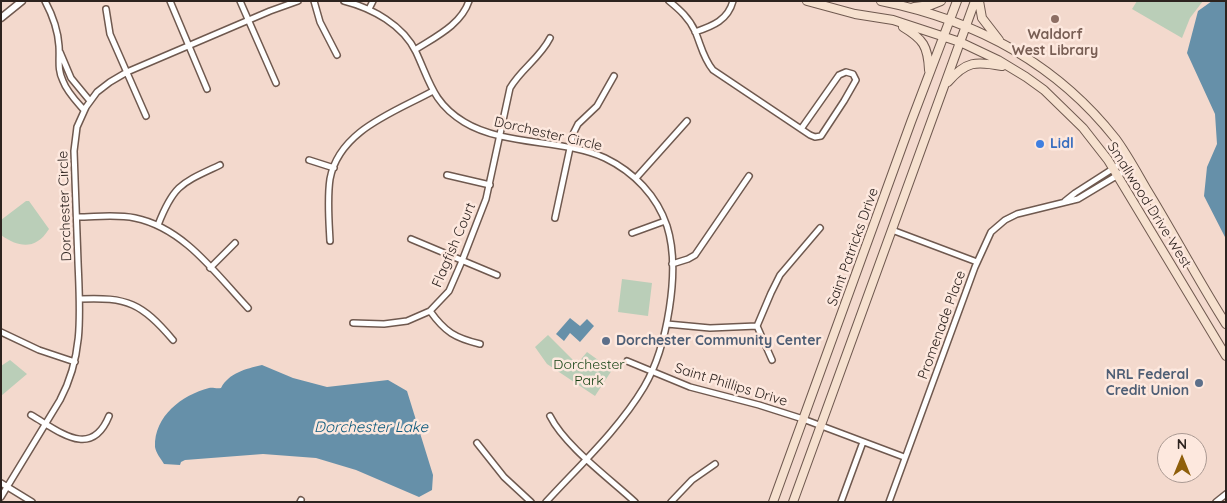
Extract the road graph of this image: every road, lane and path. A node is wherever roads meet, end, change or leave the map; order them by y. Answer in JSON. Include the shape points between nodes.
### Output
{"nodes":[{"id":1,"x":22,"y":1,"type":"edge"},
{"id":2,"x":45,"y":1,"type":"edge"},
{"id":3,"x":170,"y":1,"type":"edge"},
{"id":4,"x":240,"y":1,"type":"edge"},
{"id":5,"x":298,"y":1,"type":"edge"},
{"id":6,"x":314,"y":1,"type":"edge"},
{"id":7,"x":344,"y":1,"type":"edge"},
{"id":8,"x":373,"y":1,"type":"edge"},
{"id":9,"x":469,"y":1,"type":"edge"},
{"id":10,"x":669,"y":1,"type":"edge"},
{"id":11,"x":733,"y":1,"type":"edge"},
{"id":12,"x":807,"y":1,"type":"edge"},
{"id":13,"x":818,"y":1,"type":"edge"},
{"id":14,"x":881,"y":1,"type":"edge"},
{"id":15,"x":941,"y":1,"type":"edge"},
{"id":16,"x":957,"y":1,"type":"edge"},
{"id":17,"x":977,"y":1,"type":"edge"},
{"id":18,"x":832,"y":7,"type":"junction"},
{"id":19,"x":906,"y":7,"type":"junction"},
{"id":20,"x":106,"y":9,"type":"dead end"},
{"id":21,"x":369,"y":9,"type":"junction"},
{"id":22,"x":1,"y":18,"type":"edge"},
{"id":23,"x":950,"y":19,"type":"junction"},
{"id":24,"x":249,"y":20,"type":"junction"},
{"id":25,"x":893,"y":20,"type":"junction"},
{"id":26,"x":967,"y":26,"type":"junction"},
{"id":27,"x":695,"y":32,"type":"junction"},
{"id":28,"x":943,"y":36,"type":"junction"},
{"id":29,"x":550,"y":38,"type":"dead end"},
{"id":30,"x":960,"y":42,"type":"junction"},
{"id":31,"x":1000,"y":42,"type":"junction"},
{"id":32,"x":188,"y":46,"type":"junction"},
{"id":33,"x":415,"y":50,"type":"junction"},
{"id":34,"x":59,"y":51,"type":"junction"},
{"id":35,"x":337,"y":55,"type":"dead end"},
{"id":36,"x":1010,"y":67,"type":"junction"},
{"id":37,"x":127,"y":72,"type":"junction"},
{"id":38,"x":929,"y":74,"type":"junction"},
{"id":39,"x":614,"y":76,"type":"dead end"},
{"id":40,"x":276,"y":83,"type":"dead end"},
{"id":41,"x":946,"y":86,"type":"junction"},
{"id":42,"x":206,"y":89,"type":"dead end"},
{"id":43,"x":433,"y":91,"type":"junction"},
{"id":44,"x":90,"y":100,"type":"junction"},
{"id":45,"x":84,"y":110,"type":"junction"},
{"id":46,"x":146,"y":116,"type":"dead end"},
{"id":47,"x":687,"y":121,"type":"dead end"},
{"id":48,"x":801,"y":129,"type":"junction"},
{"id":49,"x":500,"y":135,"type":"junction"},
{"id":50,"x":569,"y":148,"type":"junction"},
{"id":51,"x":1128,"y":159,"type":"junction"},
{"id":52,"x":309,"y":160,"type":"dead end"},
{"id":53,"x":220,"y":166,"type":"dead end"},
{"id":54,"x":1133,"y":166,"type":"junction"},
{"id":55,"x":334,"y":168,"type":"junction"},
{"id":56,"x":1116,"y":172,"type":"junction"},
{"id":57,"x":447,"y":175,"type":"dead end"},
{"id":58,"x":749,"y":176,"type":"dead end"},
{"id":59,"x":636,"y":178,"type":"junction"},
{"id":60,"x":490,"y":185,"type":"junction"},
{"id":61,"x":77,"y":217,"type":"junction"},
{"id":62,"x":555,"y":218,"type":"dead end"},
{"id":63,"x":664,"y":221,"type":"junction"},
{"id":64,"x":158,"y":225,"type":"junction"},
{"id":65,"x":820,"y":228,"type":"dead end"},
{"id":66,"x":892,"y":230,"type":"junction"},
{"id":67,"x":632,"y":233,"type":"dead end"},
{"id":68,"x":411,"y":240,"type":"dead end"},
{"id":69,"x":330,"y":241,"type":"dead end"},
{"id":70,"x":235,"y":243,"type":"dead end"},
{"id":71,"x":462,"y":261,"type":"junction"},
{"id":72,"x":977,"y":262,"type":"junction"},
{"id":73,"x":672,"y":264,"type":"junction"},
{"id":74,"x":210,"y":268,"type":"junction"},
{"id":75,"x":497,"y":275,"type":"dead end"},
{"id":76,"x":80,"y":300,"type":"junction"},
{"id":77,"x":248,"y":308,"type":"dead end"},
{"id":78,"x":430,"y":311,"type":"junction"},
{"id":79,"x":353,"y":323,"type":"dead end"},
{"id":80,"x":667,"y":324,"type":"junction"},
{"id":81,"x":1226,"y":324,"type":"edge"},
{"id":82,"x":757,"y":326,"type":"junction"},
{"id":83,"x":1,"y":332,"type":"edge"},
{"id":84,"x":173,"y":340,"type":"dead end"},
{"id":85,"x":480,"y":344,"type":"dead end"},
{"id":86,"x":1226,"y":356,"type":"edge"},
{"id":87,"x":772,"y":360,"type":"dead end"},
{"id":88,"x":627,"y":361,"type":"dead end"},
{"id":89,"x":75,"y":362,"type":"junction"},
{"id":90,"x":652,"y":371,"type":"junction"},
{"id":91,"x":31,"y":415,"type":"dead end"},
{"id":92,"x":109,"y":416,"type":"dead end"},
{"id":93,"x":550,"y":416,"type":"dead end"},
{"id":94,"x":803,"y":419,"type":"junction"},
{"id":95,"x":46,"y":424,"type":"junction"},
{"id":96,"x":820,"y":426,"type":"junction"},
{"id":97,"x":863,"y":442,"type":"junction"},
{"id":98,"x":477,"y":443,"type":"dead end"},
{"id":99,"x":904,"y":457,"type":"junction"},
{"id":100,"x":586,"y":458,"type":"junction"},
{"id":101,"x":715,"y":464,"type":"dead end"},
{"id":102,"x":1,"y":483,"type":"edge"},
{"id":103,"x":8,"y":487,"type":"junction"},
{"id":104,"x":1226,"y":494,"type":"edge"},
{"id":105,"x":1,"y":497,"type":"edge"},
{"id":106,"x":32,"y":502,"type":"edge"},
{"id":107,"x":531,"y":502,"type":"edge"},
{"id":108,"x":546,"y":502,"type":"edge"},
{"id":109,"x":635,"y":502,"type":"edge"},
{"id":110,"x":670,"y":502,"type":"edge"},
{"id":111,"x":773,"y":502,"type":"edge"},
{"id":112,"x":793,"y":502,"type":"edge"},
{"id":113,"x":841,"y":502,"type":"edge"},
{"id":114,"x":889,"y":502,"type":"edge"},
{"id":115,"x":1216,"y":502,"type":"edge"}],
"edges":[{"from":1,"to":22,"type":"street"},
{"from":2,"to":34,"type":"street","via":[[56,25]]},
{"from":3,"to":32,"type":"street"},
{"from":4,"to":24,"type":"street"},
{"from":5,"to":24,"type":"street","name":"Dorchester Circle"},
{"from":6,"to":35,"type":"street"},
{"from":7,"to":21,"type":"street","name":"Dorchester Circle"},
{"from":8,"to":21,"type":"street"},
{"from":9,"to":33,"type":"street","via":[[455,23]]},
{"from":10,"to":27,"type":"street","via":[[687,18]]},
{"from":11,"to":27,"type":"street","via":[[723,19]]},
{"from":12,"to":18,"type":"main road","name":"Smallwood Drive West"},
{"from":13,"to":18,"type":"main road"},
{"from":14,"to":19,"type":"main road","name":"Smallwood Drive West"},
{"from":15,"to":19,"type":"main road"},
{"from":16,"to":23,"type":"main road","name":"Saint Patricks Drive"},
{"from":17,"to":26,"type":"main road"},
{"from":17,"to":31,"type":"main road","via":[[982,18]]},
{"from":18,"to":25,"type":"main road","name":"Smallwood Drive West"},
{"from":19,"to":23,"type":"main road","name":"Smallwood Drive West"},
{"from":20,"to":37,"type":"street","via":[[110,34]]},
{"from":21,"to":33,"type":"street","name":"Dorchester Circle","via":[[395,27]]},
{"from":23,"to":26,"type":"main road","name":"Smallwood Drive West"},
{"from":23,"to":28,"type":"main road","name":"Saint Patricks Drive"},
{"from":24,"to":32,"type":"street","name":"Dorchester Circle"},
{"from":24,"to":40,"type":"street"},
{"from":25,"to":28,"type":"main road","name":"Smallwood Drive West"},
{"from":25,"to":38,"type":"main road","via":[[917,35],[925,46]]},
{"from":26,"to":30,"type":"main road"},
{"from":26,"to":31,"type":"main road","name":"Smallwood Drive West"},
{"from":27,"to":48,"type":"street","via":[[713,70]]},
{"from":28,"to":30,"type":"main road","name":"Smallwood Drive West"},
{"from":28,"to":38,"type":"main road","name":"Saint Patricks Drive"},
{"from":29,"to":49,"type":"street","name":"Flagfish Court","via":[[510,88]]},
{"from":30,"to":36,"type":"main road","name":"Smallwood Drive West"},
{"from":30,"to":41,"type":"main road"},
{"from":31,"to":51,"type":"main road","name":"Smallwood Drive West","via":[[1056,77],[1104,126]]},
{"from":32,"to":37,"type":"street","name":"Dorchester Circle"},
{"from":32,"to":42,"type":"street"},
{"from":33,"to":43,"type":"street","name":"Dorchester Circle"},
{"from":34,"to":44,"type":"street","via":[[71,78]]},
{"from":34,"to":45,"type":"street","via":[[62,82]]},
{"from":36,"to":41,"type":"main road","via":[[986,62],[970,64],[959,70]]},
{"from":36,"to":56,"type":"main road","name":"Smallwood Drive West","via":[[1044,90],[1074,118]]},
{"from":37,"to":44,"type":"street","name":"Dorchester Circle","via":[[104,86]]},
{"from":37,"to":46,"type":"street"},
{"from":38,"to":94,"type":"main road","name":"Saint Patricks Drive"},
{"from":39,"to":50,"type":"street","via":[[597,106],[575,129]]},
{"from":41,"to":66,"type":"main road"},
{"from":43,"to":49,"type":"street","name":"Dorchester Circle","via":[[462,121],[479,130]]},
{"from":43,"to":55,"type":"street","via":[[364,128],[342,151]]},
{"from":44,"to":45,"type":"street","name":"Dorchester Circle"},
{"from":45,"to":61,"type":"street","name":"Dorchester Circle","via":[[74,143]]},
{"from":47,"to":59,"type":"street"},
{"from":48,"to":48,"type":"street","via":[[839,75],[846,72],[855,76],[855,82],[821,136],[814,137]]},
{"from":49,"to":50,"type":"street","name":"Dorchester Circle"},
{"from":49,"to":60,"type":"street","name":"Flagfish Court"},
{"from":50,"to":59,"type":"street","name":"Dorchester Circle","via":[[606,159]]},
{"from":50,"to":62,"type":"street"},
{"from":51,"to":54,"type":"main road","name":"Smallwood Drive West"},
{"from":51,"to":56,"type":"street","name":"Promenade Place"},
{"from":52,"to":55,"type":"street"},
{"from":53,"to":64,"type":"street","via":[[178,188],[167,202]]},
{"from":54,"to":56,"type":"street","name":"Promenade Place"},
{"from":54,"to":81,"type":"main road","name":"Smallwood Drive West"},
{"from":55,"to":69,"type":"street","via":[[328,219]]},
{"from":56,"to":72,"type":"street","name":"Promenade Place","via":[[1074,193],[1063,203],[1017,214],[1000,223],[991,232]]},
{"from":56,"to":86,"type":"main road","name":"Smallwood Drive West"},
{"from":57,"to":60,"type":"street"},
{"from":58,"to":73,"type":"street","via":[[698,251],[692,257]]},
{"from":59,"to":63,"type":"street","name":"Dorchester Circle"},
{"from":60,"to":71,"type":"street","name":"Flagfish Court"},
{"from":61,"to":64,"type":"street","via":[[124,217]]},
{"from":61,"to":76,"type":"street","name":"Dorchester Circle"},
{"from":63,"to":67,"type":"street"},
{"from":63,"to":73,"type":"street","name":"Dorchester Circle"},
{"from":64,"to":74,"type":"street","via":[[184,242]]},
{"from":65,"to":82,"type":"street","via":[[780,275]]},
{"from":66,"to":72,"type":"street"},
{"from":66,"to":96,"type":"main road"},
{"from":68,"to":71,"type":"street"},
{"from":70,"to":74,"type":"street"},
{"from":71,"to":75,"type":"street"},
{"from":71,"to":78,"type":"street","name":"Flagfish Court","via":[[449,291]]},
{"from":72,"to":99,"type":"street","name":"Promenade Place"},
{"from":73,"to":80,"type":"street","name":"Dorchester Circle"},
{"from":74,"to":77,"type":"street"},
{"from":76,"to":84,"type":"street","via":[[115,300],[133,304]]},
{"from":76,"to":89,"type":"street","name":"Dorchester Circle","via":[[80,333]]},
{"from":78,"to":79,"type":"street","name":"Flagfish Court","via":[[407,321]]},
{"from":78,"to":85,"type":"street","via":[[449,332],[460,339]]},
{"from":80,"to":82,"type":"street","via":[[701,328]]},
{"from":80,"to":90,"type":"street","name":"Dorchester Circle"},
{"from":82,"to":87,"type":"street"},
{"from":83,"to":89,"type":"street","via":[[38,350]]},
{"from":88,"to":90,"type":"street","name":"Saint Phillips Drive"},
{"from":89,"to":95,"type":"street","name":"Dorchester Circle","via":[[65,391]]},
{"from":90,"to":94,"type":"street","name":"Saint Phillips Drive","via":[[690,387]]},
{"from":90,"to":100,"type":"street","name":"Dorchester Circle","via":[[624,415]]},
{"from":91,"to":95,"type":"street"},
{"from":92,"to":95,"type":"street","via":[[103,429],[86,440],[71,438]]},
{"from":93,"to":100,"type":"street","via":[[564,437]]},
{"from":94,"to":96,"type":"street","name":"Saint Phillips Drive"},
{"from":94,"to":111,"type":"main road","name":"Saint Patricks Drive"},
{"from":95,"to":103,"type":"street","name":"Dorchester Circle"},
{"from":96,"to":97,"type":"street","name":"Saint Phillips Drive"},
{"from":96,"to":112,"type":"main road"},
{"from":97,"to":99,"type":"street","name":"Saint Phillips Drive"},
{"from":97,"to":113,"type":"street"},
{"from":98,"to":107,"type":"street","via":[[510,483]]},
{"from":99,"to":114,"type":"street","name":"Promenade Place"},
{"from":100,"to":108,"type":"street","name":"Dorchester Circle"},
{"from":100,"to":109,"type":"street"},
{"from":101,"to":110,"type":"street","via":[[692,480]]},
{"from":102,"to":103,"type":"street"},
{"from":103,"to":105,"type":"street","name":"Dorchester Circle"},
{"from":103,"to":106,"type":"street"},
{"from":104,"to":115,"type":"street"}]}
